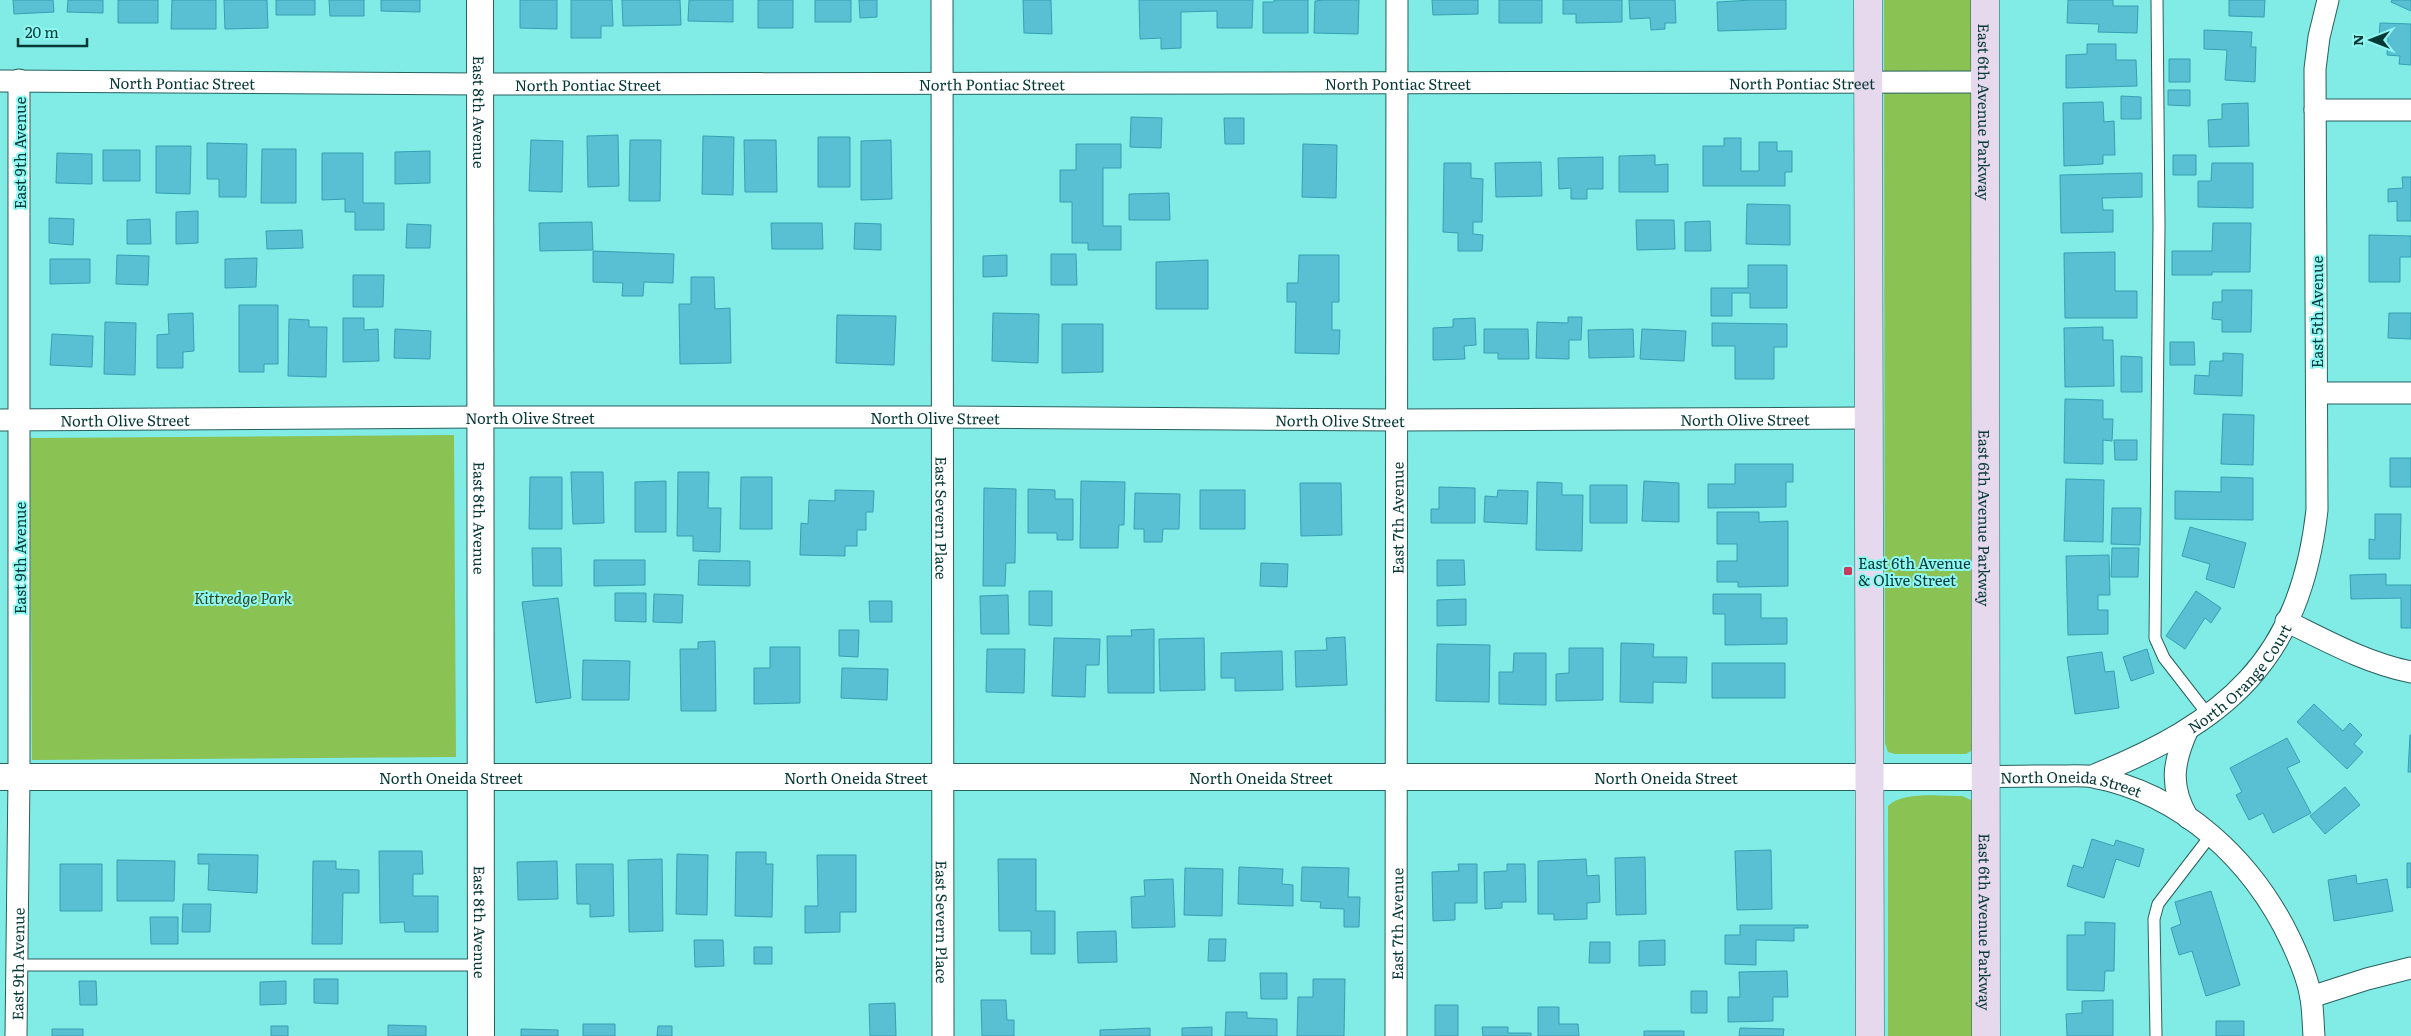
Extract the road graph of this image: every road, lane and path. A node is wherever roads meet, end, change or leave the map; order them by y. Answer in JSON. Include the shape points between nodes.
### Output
{"nodes":[{"id":1,"x":480,"y":0,"type":"edge"},
{"id":2,"x":942,"y":0,"type":"edge"},
{"id":3,"x":1397,"y":0,"type":"edge"},
{"id":4,"x":1868,"y":0,"type":"edge"},
{"id":5,"x":1985,"y":0,"type":"edge"},
{"id":6,"x":2157,"y":0,"type":"edge"},
{"id":7,"x":2328,"y":0,"type":"edge"},
{"id":8,"x":9,"y":80,"type":"edge"},
{"id":9,"x":1868,"y":81,"type":"junction"},
{"id":10,"x":1984,"y":82,"type":"junction"},
{"id":11,"x":1397,"y":83,"type":"junction"},
{"id":12,"x":480,"y":84,"type":"junction"},
{"id":13,"x":942,"y":84,"type":"junction"},
{"id":14,"x":2315,"y":110,"type":"junction"},
{"id":15,"x":2411,"y":110,"type":"edge"},
{"id":16,"x":2317,"y":393,"type":"junction"},
{"id":17,"x":2411,"y":393,"type":"edge"},
{"id":18,"x":481,"y":417,"type":"junction"},
{"id":19,"x":942,"y":417,"type":"junction"},
{"id":20,"x":1869,"y":418,"type":"junction"},
{"id":21,"x":9,"y":420,"type":"edge"},
{"id":22,"x":1397,"y":420,"type":"junction"},
{"id":23,"x":2286,"y":621,"type":"junction"},
{"id":24,"x":2411,"y":672,"type":"edge"},
{"id":25,"x":2209,"y":716,"type":"junction"},
{"id":26,"x":2188,"y":730,"type":"junction"},
{"id":27,"x":2092,"y":776,"type":"junction"},
{"id":28,"x":10,"y":777,"type":"edge"},
{"id":29,"x":480,"y":777,"type":"junction"},
{"id":30,"x":942,"y":777,"type":"junction"},
{"id":31,"x":1396,"y":777,"type":"junction"},
{"id":32,"x":1870,"y":777,"type":"junction"},
{"id":33,"x":1987,"y":777,"type":"junction"},
{"id":34,"x":2188,"y":818,"type":"junction"},
{"id":35,"x":2210,"y":835,"type":"junction"},
{"id":36,"x":16,"y":965,"type":"junction"},
{"id":37,"x":480,"y":965,"type":"junction"},
{"id":38,"x":2411,"y":968,"type":"edge"},
{"id":39,"x":2311,"y":996,"type":"junction"},
{"id":40,"x":16,"y":1036,"type":"edge"},
{"id":41,"x":481,"y":1036,"type":"edge"},
{"id":42,"x":943,"y":1036,"type":"edge"},
{"id":43,"x":1396,"y":1036,"type":"edge"},
{"id":44,"x":1870,"y":1036,"type":"edge"},
{"id":45,"x":1986,"y":1036,"type":"edge"},
{"id":46,"x":2156,"y":1036,"type":"edge"},
{"id":47,"x":2314,"y":1036,"type":"edge"}],
"edges":[{"from":1,"to":12,"type":"street","name":"East 8th Avenue"},
{"from":2,"to":13,"type":"street","name":"East Severn Place"},
{"from":3,"to":11,"type":"street","name":"East 7th Avenue"},
{"from":4,"to":9,"type":"main road"},
{"from":5,"to":10,"type":"main road","name":"East 6th Avenue Parkway"},
{"from":6,"to":25,"type":"lane","via":[[2155,638],[2164,658]]},
{"from":7,"to":14,"type":"street","name":"East 5th Avenue","via":[[2315,69]]},
{"from":8,"to":12,"type":"street","name":"North Pontiac Street"},
{"from":8,"to":21,"type":"street","name":"East 9th Avenue"},
{"from":9,"to":10,"type":"street","name":"North Pontiac Street"},
{"from":9,"to":11,"type":"street","name":"North Pontiac Street"},
{"from":9,"to":20,"type":"main road"},
{"from":10,"to":33,"type":"main road","name":"East 6th Avenue Parkway"},
{"from":11,"to":13,"type":"street","name":"North Pontiac Street"},
{"from":11,"to":22,"type":"street","name":"East 7th Avenue"},
{"from":12,"to":13,"type":"street","name":"North Pontiac Street"},
{"from":12,"to":18,"type":"street","name":"East 8th Avenue"},
{"from":13,"to":19,"type":"street","name":"East Severn Place"},
{"from":14,"to":15,"type":"street"},
{"from":14,"to":16,"type":"street","name":"East 5th Avenue"},
{"from":16,"to":17,"type":"street"},
{"from":16,"to":23,"type":"street","name":"East 5th Avenue","via":[[2314,534],[2306,573]]},
{"from":18,"to":19,"type":"street","name":"North Olive Street"},
{"from":18,"to":21,"type":"street","name":"North Olive Street"},
{"from":18,"to":29,"type":"street","name":"East 8th Avenue"},
{"from":19,"to":22,"type":"street","name":"North Olive Street"},
{"from":19,"to":30,"type":"street","name":"East Severn Place"},
{"from":20,"to":22,"type":"street","name":"North Olive Street"},
{"from":20,"to":32,"type":"main road"},
{"from":21,"to":28,"type":"street","name":"East 9th Avenue"},
{"from":22,"to":31,"type":"street","name":"East 7th Avenue"},
{"from":23,"to":24,"type":"street","name":"North Orange Court","via":[[2350,652]]},
{"from":23,"to":25,"type":"street","name":"North Orange Court","via":[[2247,683]]},
{"from":25,"to":26,"type":"street","name":"North Orange Court"},
{"from":26,"to":27,"type":"street","name":"North Orange Court"},
{"from":26,"to":34,"type":"street","via":[[2179,748],[2174,776],[2179,802]]},
{"from":27,"to":33,"type":"street","name":"North Oneida Street"},
{"from":27,"to":34,"type":"street","name":"North Oneida Street","via":[[2145,793]]},
{"from":28,"to":29,"type":"street","name":"North Oneida Street"},
{"from":28,"to":36,"type":"street","name":"East 9th Avenue"},
{"from":29,"to":30,"type":"street","name":"North Oneida Street"},
{"from":29,"to":37,"type":"street","name":"East 8th Avenue"},
{"from":30,"to":31,"type":"street","name":"North Oneida Street"},
{"from":30,"to":42,"type":"street","name":"East Severn Place"},
{"from":31,"to":32,"type":"street","name":"North Oneida Street"},
{"from":31,"to":43,"type":"street","name":"East 7th Avenue"},
{"from":32,"to":33,"type":"street","name":"North Oneida Street"},
{"from":32,"to":44,"type":"main road"},
{"from":33,"to":45,"type":"main road","name":"East 6th Avenue Parkway"},
{"from":34,"to":35,"type":"street","name":"North Oneida Street"},
{"from":35,"to":39,"type":"street","name":"North Oneida Street","via":[[2246,869],[2281,922]]},
{"from":35,"to":46,"type":"lane","via":[[2158,904],[2154,919]]},
{"from":36,"to":37,"type":"lane"},
{"from":36,"to":40,"type":"street","name":"East 9th Avenue"},
{"from":37,"to":41,"type":"street","name":"East 8th Avenue"},
{"from":38,"to":39,"type":"street"},
{"from":39,"to":47,"type":"street"}]}
